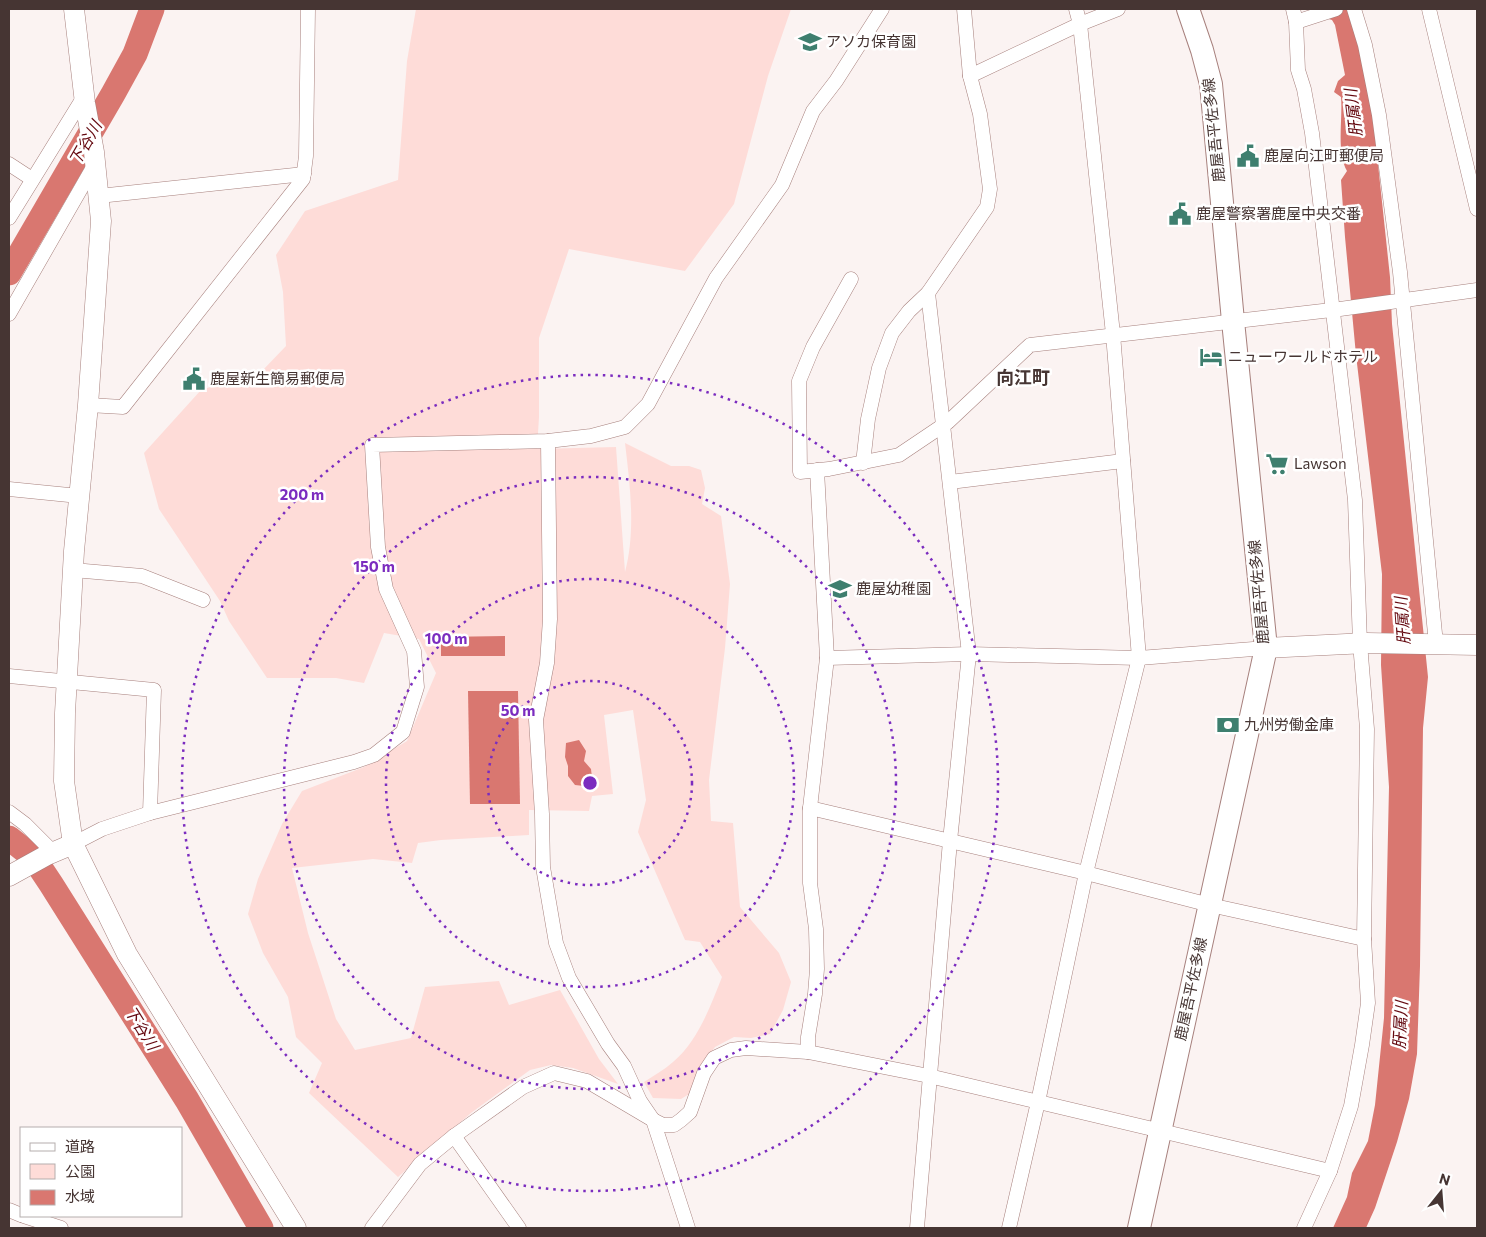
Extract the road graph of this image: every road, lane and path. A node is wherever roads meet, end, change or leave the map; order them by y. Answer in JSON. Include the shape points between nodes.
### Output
{"nodes":[{"id":1,"x":74,"y":9,"type":"edge"},
{"id":2,"x":308,"y":9,"type":"edge"},
{"id":3,"x":882,"y":9,"type":"edge"},
{"id":4,"x":964,"y":9,"type":"edge"},
{"id":5,"x":1076,"y":9,"type":"edge"},
{"id":6,"x":1118,"y":9,"type":"edge"},
{"id":7,"x":1188,"y":9,"type":"edge"},
{"id":8,"x":1336,"y":9,"type":"edge"},
{"id":9,"x":1354,"y":9,"type":"edge"},
{"id":10,"x":1429,"y":9,"type":"edge"},
{"id":11,"x":1295,"y":15,"type":"edge"},
{"id":12,"x":1080,"y":24,"type":"junction"},
{"id":13,"x":970,"y":76,"type":"junction"},
{"id":14,"x":85,"y":99,"type":"junction"},
{"id":15,"x":95,"y":158,"type":"junction"},
{"id":16,"x":9,"y":164,"type":"edge"},
{"id":17,"x":304,"y":174,"type":"junction"},
{"id":18,"x":32,"y":179,"type":"junction"},
{"id":19,"x":98,"y":196,"type":"junction"},
{"id":20,"x":1477,"y":209,"type":"edge"},
{"id":21,"x":9,"y":218,"type":"edge"},
{"id":22,"x":852,"y":279,"type":"dead end"},
{"id":23,"x":1477,"y":290,"type":"edge"},
{"id":24,"x":928,"y":293,"type":"junction"},
{"id":25,"x":1400,"y":300,"type":"junction"},
{"id":26,"x":1337,"y":309,"type":"junction"},
{"id":27,"x":9,"y":314,"type":"edge"},
{"id":28,"x":1233,"y":321,"type":"junction"},
{"id":29,"x":1113,"y":334,"type":"junction"},
{"id":30,"x":88,"y":405,"type":"junction"},
{"id":31,"x":944,"y":426,"type":"junction"},
{"id":32,"x":548,"y":441,"type":"junction"},
{"id":33,"x":1124,"y":461,"type":"junction"},
{"id":34,"x":862,"y":463,"type":"junction"},
{"id":35,"x":817,"y":470,"type":"junction"},
{"id":36,"x":950,"y":482,"type":"junction"},
{"id":37,"x":9,"y":489,"type":"edge"},
{"id":38,"x":78,"y":496,"type":"junction"},
{"id":39,"x":73,"y":570,"type":"junction"},
{"id":40,"x":203,"y":600,"type":"dead end"},
{"id":41,"x":1363,"y":643,"type":"junction"},
{"id":42,"x":1431,"y":644,"type":"junction"},
{"id":43,"x":1477,"y":645,"type":"edge"},
{"id":44,"x":1266,"y":648,"type":"junction"},
{"id":45,"x":969,"y":654,"type":"junction"},
{"id":46,"x":827,"y":658,"type":"junction"},
{"id":47,"x":1139,"y":658,"type":"junction"},
{"id":48,"x":9,"y":676,"type":"edge"},
{"id":49,"x":66,"y":682,"type":"junction"},
{"id":50,"x":810,"y":808,"type":"junction"},
{"id":51,"x":9,"y":812,"type":"edge"},
{"id":52,"x":150,"y":813,"type":"junction"},
{"id":53,"x":950,"y":841,"type":"junction"},
{"id":54,"x":73,"y":844,"type":"junction"},
{"id":55,"x":50,"y":853,"type":"junction"},
{"id":56,"x":1086,"y":873,"type":"junction"},
{"id":57,"x":9,"y":876,"type":"edge"},
{"id":58,"x":1210,"y":905,"type":"junction"},
{"id":59,"x":1364,"y":939,"type":"junction"},
{"id":60,"x":808,"y":1052,"type":"junction"},
{"id":61,"x":929,"y":1076,"type":"junction"},
{"id":62,"x":1038,"y":1102,"type":"junction"},
{"id":63,"x":653,"y":1120,"type":"junction"},
{"id":64,"x":1160,"y":1131,"type":"junction"},
{"id":65,"x":454,"y":1136,"type":"junction"},
{"id":66,"x":1330,"y":1171,"type":"junction"},
{"id":67,"x":29,"y":1217,"type":"edge"},
{"id":68,"x":61,"y":1228,"type":"edge"},
{"id":69,"x":296,"y":1228,"type":"edge"},
{"id":70,"x":372,"y":1228,"type":"edge"},
{"id":71,"x":519,"y":1228,"type":"edge"},
{"id":72,"x":688,"y":1228,"type":"edge"},
{"id":73,"x":917,"y":1228,"type":"edge"},
{"id":74,"x":1009,"y":1228,"type":"edge"},
{"id":75,"x":1139,"y":1228,"type":"edge"},
{"id":76,"x":1304,"y":1228,"type":"edge"}],
"edges":[{"from":1,"to":14,"type":"street"},
{"from":2,"to":17,"type":"street"},
{"from":3,"to":32,"type":"street","via":[[813,112],[782,185],[716,278],[648,404],[625,426],[591,436]]},
{"from":4,"to":13,"type":"street"},
{"from":5,"to":12,"type":"street"},
{"from":6,"to":12,"type":"street"},
{"from":7,"to":28,"type":"main road","name":"鹿屋吾平佐多線","via":[[1211,84]]},
{"from":8,"to":11,"type":"street"},
{"from":9,"to":25,"type":"street","via":[[1379,115]]},
{"from":10,"to":20,"type":"street"},
{"from":11,"to":26,"type":"street","via":[[1298,70],[1312,133]]},
{"from":12,"to":13,"type":"street"},
{"from":12,"to":29,"type":"street"},
{"from":13,"to":24,"type":"street","via":[[980,114],[990,189],[986,207]]},
{"from":14,"to":15,"type":"street"},
{"from":14,"to":18,"type":"street"},
{"from":15,"to":19,"type":"street"},
{"from":15,"to":27,"type":"street"},
{"from":16,"to":18,"type":"street"},
{"from":17,"to":19,"type":"street"},
{"from":17,"to":30,"type":"street","via":[[123,408]]},
{"from":18,"to":21,"type":"street"},
{"from":19,"to":30,"type":"street","via":[[101,222]]},
{"from":22,"to":35,"type":"street","via":[[813,347],[800,381],[800,472]]},
{"from":23,"to":25,"type":"street"},
{"from":24,"to":31,"type":"street"},
{"from":24,"to":34,"type":"street","via":[[892,333],[879,368]]},
{"from":25,"to":26,"type":"street"},
{"from":25,"to":42,"type":"street"},
{"from":26,"to":28,"type":"street"},
{"from":26,"to":41,"type":"street","via":[[1355,500]]},
{"from":28,"to":29,"type":"street"},
{"from":28,"to":44,"type":"main road","name":"鹿屋吾平佐多線"},
{"from":29,"to":31,"type":"street","via":[[1030,345]]},
{"from":29,"to":33,"type":"street"},
{"from":30,"to":38,"type":"street"},
{"from":31,"to":34,"type":"street","via":[[899,455]]},
{"from":31,"to":36,"type":"street"},
{"from":32,"to":52,"type":"street","via":[[372,445],[378,547],[386,589],[414,651],[417,687],[404,732],[374,755],[354,762]]},
{"from":32,"to":63,"type":"street","via":[[550,618],[547,663],[536,720],[543,867],[556,943],[570,978]]},
{"from":33,"to":36,"type":"street"},
{"from":33,"to":47,"type":"street"},
{"from":34,"to":35,"type":"street"},
{"from":35,"to":46,"type":"street"},
{"from":36,"to":45,"type":"street"},
{"from":37,"to":38,"type":"street"},
{"from":38,"to":39,"type":"street"},
{"from":39,"to":40,"type":"street","via":[[142,576]]},
{"from":39,"to":49,"type":"street"},
{"from":41,"to":42,"type":"street"},
{"from":41,"to":44,"type":"street"},
{"from":41,"to":59,"type":"street","via":[[1367,729]]},
{"from":42,"to":43,"type":"street"},
{"from":44,"to":47,"type":"street"},
{"from":44,"to":58,"type":"main road","name":"鹿屋吾平佐多線"},
{"from":45,"to":46,"type":"street"},
{"from":45,"to":47,"type":"street"},
{"from":45,"to":53,"type":"street"},
{"from":46,"to":50,"type":"street"},
{"from":47,"to":56,"type":"street"},
{"from":48,"to":49,"type":"street"},
{"from":49,"to":52,"type":"street","via":[[154,690]]},
{"from":49,"to":54,"type":"street","via":[[64,781]]},
{"from":50,"to":53,"type":"street"},
{"from":50,"to":60,"type":"street","via":[[810,883],[817,970]]},
{"from":51,"to":55,"type":"street","via":[[25,824]]},
{"from":52,"to":54,"type":"street","via":[[102,828]]},
{"from":53,"to":56,"type":"street"},
{"from":53,"to":61,"type":"street"},
{"from":54,"to":55,"type":"street"},
{"from":54,"to":69,"type":"street","via":[[126,954]]},
{"from":55,"to":57,"type":"street"},
{"from":56,"to":58,"type":"street"},
{"from":56,"to":62,"type":"street"},
{"from":58,"to":59,"type":"street"},
{"from":58,"to":64,"type":"main road","name":"鹿屋吾平佐多線"},
{"from":59,"to":66,"type":"street","via":[[1368,1004],[1351,1106]]},
{"from":60,"to":61,"type":"street"},
{"from":60,"to":63,"type":"street","via":[[731,1050],[714,1058],[704,1073],[690,1112],[674,1125],[663,1125]]},
{"from":61,"to":62,"type":"street"},
{"from":61,"to":73,"type":"street"},
{"from":62,"to":64,"type":"street"},
{"from":62,"to":74,"type":"street"},
{"from":63,"to":65,"type":"street","via":[[587,1081],[554,1074],[523,1087]]},
{"from":63,"to":72,"type":"street"},
{"from":64,"to":66,"type":"street"},
{"from":64,"to":75,"type":"main road","name":"鹿屋吾平佐多線"},
{"from":65,"to":70,"type":"street","via":[[420,1164]]},
{"from":65,"to":71,"type":"street"},
{"from":66,"to":76,"type":"street"},
{"from":67,"to":68,"type":"street"}]}
